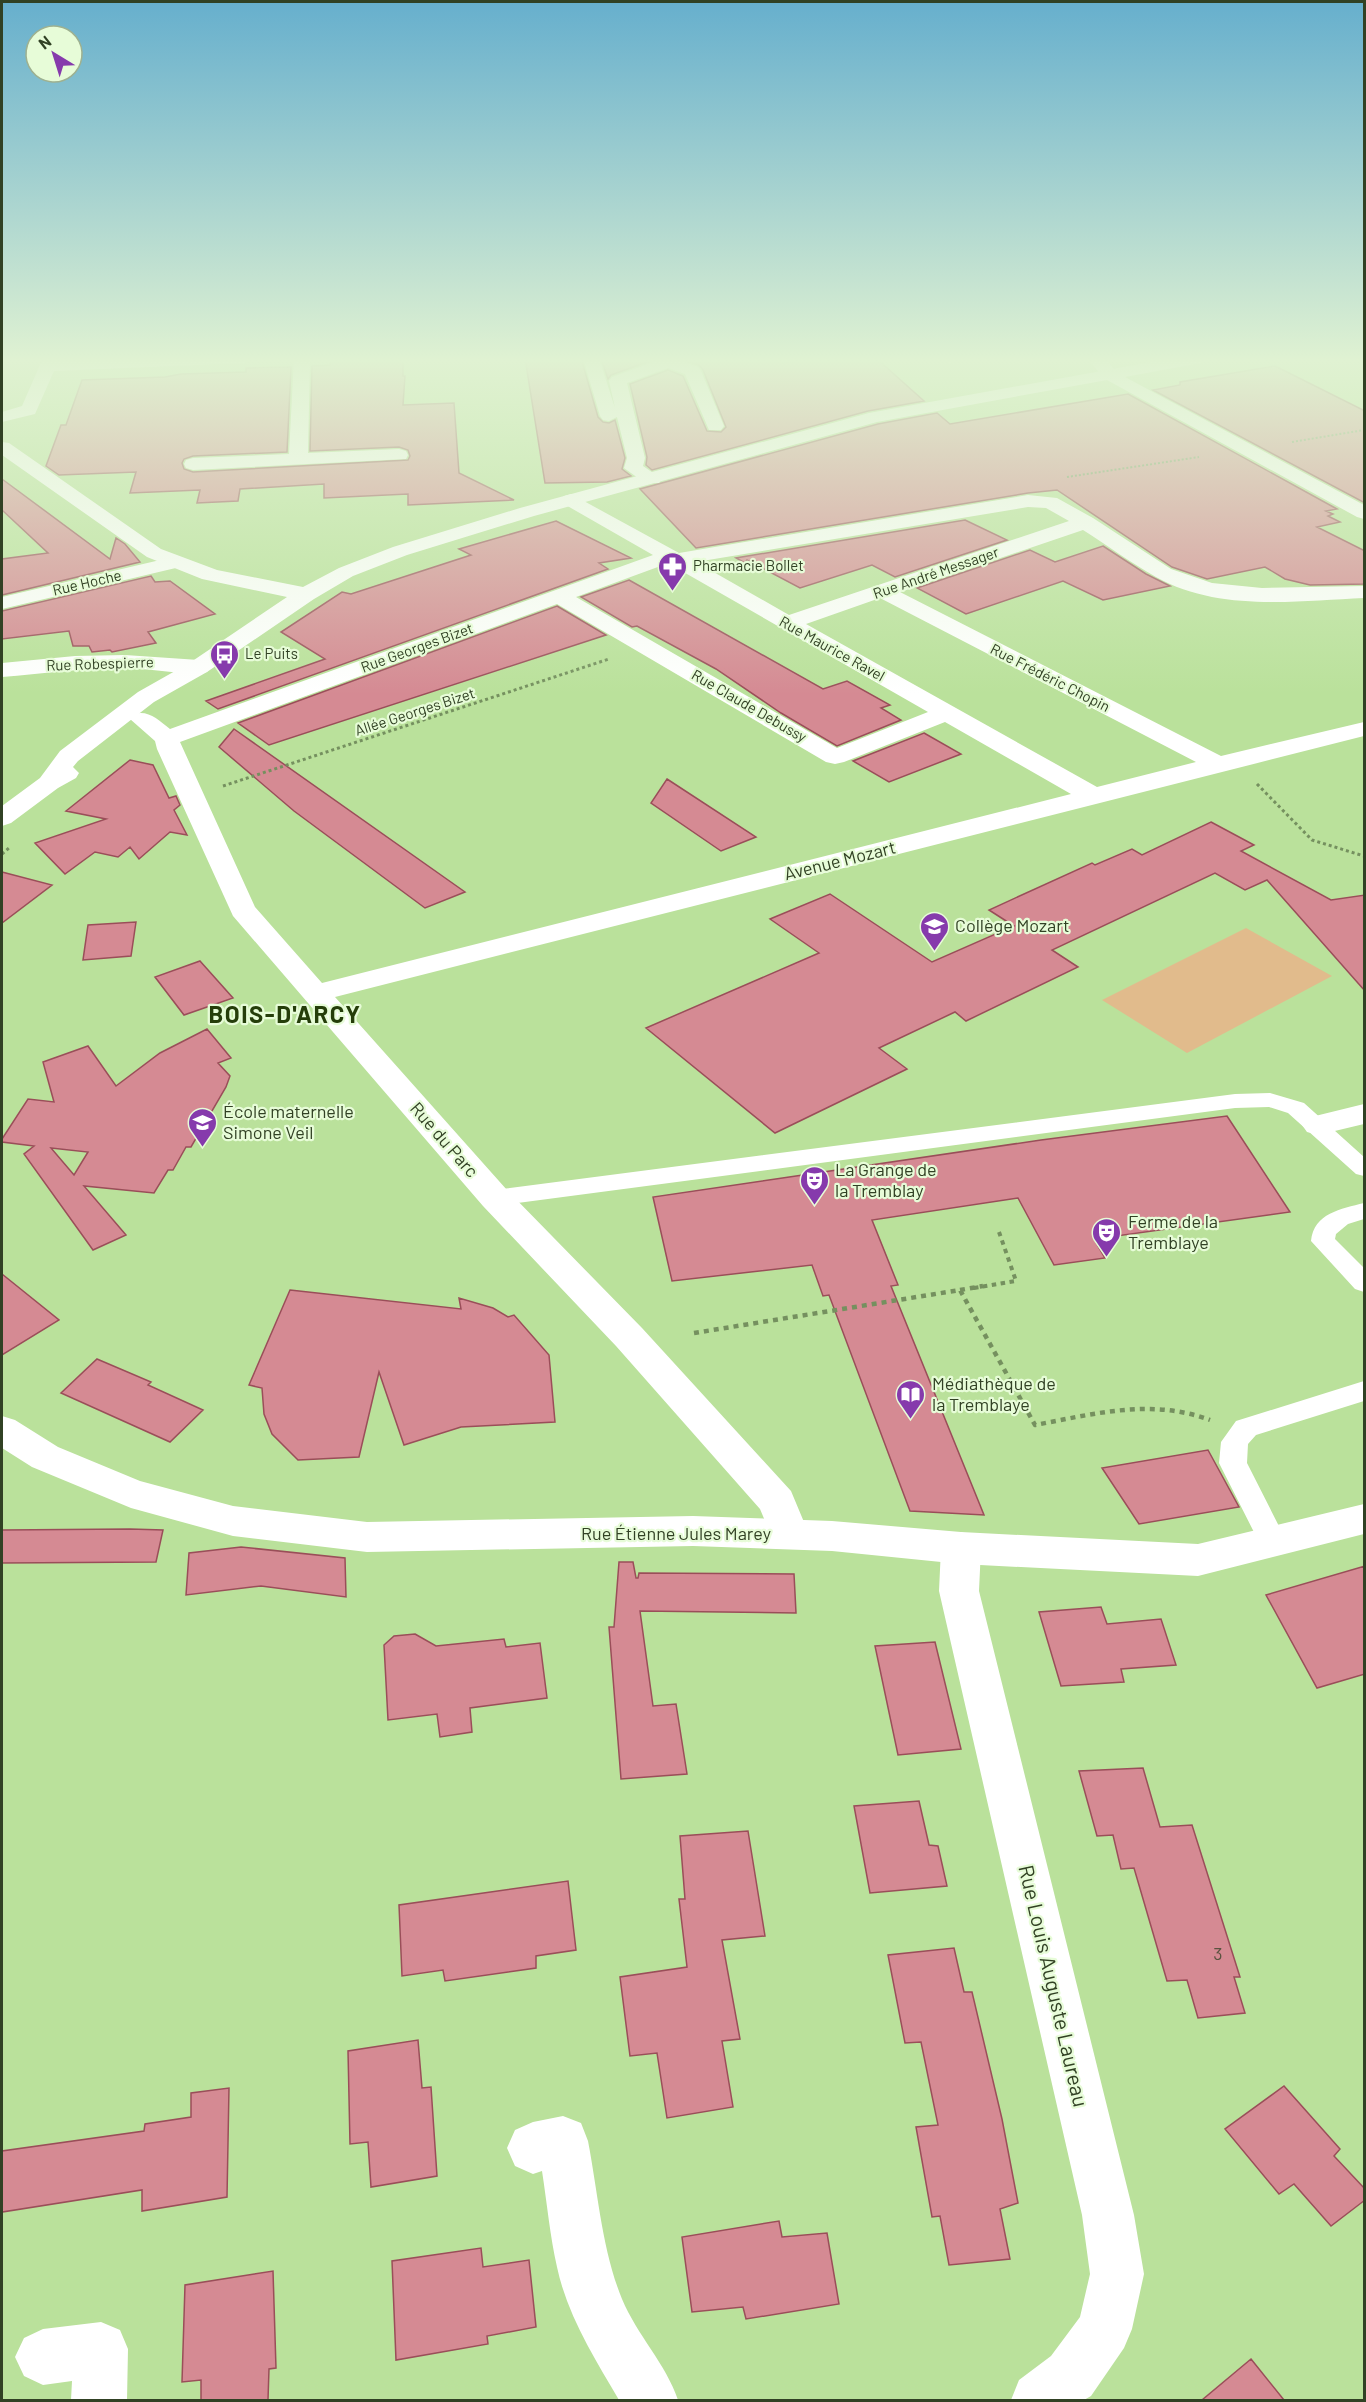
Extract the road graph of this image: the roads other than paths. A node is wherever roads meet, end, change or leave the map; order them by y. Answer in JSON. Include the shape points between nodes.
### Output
{"nodes":[{"id":1,"x":35,"y":470,"type":"edge"},
{"id":2,"x":637,"y":470,"type":"edge"},
{"id":3,"x":684,"y":470,"type":"edge"},
{"id":4,"x":1285,"y":470,"type":"edge"},
{"id":5,"x":652,"y":479,"type":"junction"},
{"id":6,"x":571,"y":500,"type":"junction"},
{"id":7,"x":1365,"y":513,"type":"edge"},
{"id":8,"x":1086,"y":522,"type":"junction"},
{"id":9,"x":670,"y":559,"type":"junction"},
{"id":10,"x":173,"y":563,"type":"junction"},
{"id":11,"x":882,"y":591,"type":"junction"},
{"id":12,"x":1365,"y":592,"type":"edge"},
{"id":13,"x":306,"y":594,"type":"junction"},
{"id":14,"x":559,"y":596,"type":"junction"},
{"id":15,"x":2,"y":603,"type":"edge"},
{"id":16,"x":786,"y":623,"type":"junction"},
{"id":17,"x":199,"y":667,"type":"junction"},
{"id":18,"x":2,"y":670,"type":"edge"},
{"id":19,"x":946,"y":713,"type":"junction"},
{"id":20,"x":142,"y":719,"type":"junction"},
{"id":21,"x":1365,"y":729,"type":"edge"},
{"id":22,"x":167,"y":738,"type":"junction"},
{"id":23,"x":1226,"y":762,"type":"junction"},
{"id":24,"x":49,"y":783,"type":"junction"},
{"id":25,"x":1094,"y":796,"type":"junction"},
{"id":26,"x":2,"y":819,"type":"edge"},
{"id":27,"x":316,"y":993,"type":"junction"},
{"id":28,"x":1365,"y":1114,"type":"edge"},
{"id":29,"x":1318,"y":1125,"type":"junction"},
{"id":30,"x":1365,"y":1168,"type":"edge"},
{"id":31,"x":495,"y":1198,"type":"junction"},
{"id":32,"x":1365,"y":1211,"type":"edge"},
{"id":33,"x":1365,"y":1283,"type":"edge"},
{"id":34,"x":1365,"y":1391,"type":"edge"},
{"id":35,"x":2,"y":1430,"type":"edge"},
{"id":36,"x":1365,"y":1519,"type":"edge"},
{"id":37,"x":789,"y":1534,"type":"junction"},
{"id":38,"x":1273,"y":1542,"type":"junction"},
{"id":39,"x":961,"y":1548,"type":"junction"},
{"id":40,"x":533,"y":2148,"type":"dead end"},
{"id":41,"x":43,"y":2357,"type":"dead end"},
{"id":42,"x":99,"y":2400,"type":"edge"},
{"id":43,"x":651,"y":2400,"type":"edge"},
{"id":44,"x":1039,"y":2400,"type":"edge"}],
"edges":[{"from":1,"to":10,"type":"street","name":"Rue Hoche"},
{"from":2,"to":5,"type":"street"},
{"from":3,"to":5,"type":"street"},
{"from":4,"to":7,"type":"street"},
{"from":5,"to":6,"type":"street"},
{"from":6,"to":9,"type":"street","name":"Rue Maurice Ravel"},
{"from":6,"to":13,"type":"street","via":[[400,551],[346,572]]},
{"from":8,"to":9,"type":"street","name":"Rue Georges Bizet","via":[[1050,502],[1028,501]]},
{"from":8,"to":11,"type":"street","name":"Rue André Messager"},
{"from":8,"to":12,"type":"street","name":"Rue Georges Bizet","via":[[1164,573],[1203,590],[1233,594]]},
{"from":9,"to":14,"type":"street","name":"Rue Georges Bizet"},
{"from":9,"to":16,"type":"street","name":"Rue Maurice Ravel"},
{"from":10,"to":13,"type":"street","name":"Rue Hoche"},
{"from":10,"to":15,"type":"street","name":"Rue Hoche"},
{"from":11,"to":16,"type":"street","name":"Rue André Messager"},
{"from":11,"to":23,"type":"street","name":"Rue Frédéric Chopin"},
{"from":13,"to":17,"type":"street"},
{"from":14,"to":19,"type":"street","name":"Rue Claude Debussy","via":[[835,757]]},
{"from":14,"to":22,"type":"street","name":"Rue Georges Bizet"},
{"from":16,"to":19,"type":"street","name":"Rue Maurice Ravel"},
{"from":17,"to":18,"type":"street","name":"Rue Robespierre","via":[[103,661]]},
{"from":17,"to":20,"type":"street"},
{"from":17,"to":24,"type":"street","via":[[146,697],[69,756]]},
{"from":19,"to":25,"type":"street","name":"Rue Maurice Ravel"},
{"from":20,"to":22,"type":"street"},
{"from":20,"to":24,"type":"street"},
{"from":21,"to":23,"type":"street","name":"Avenue Mozart"},
{"from":22,"to":27,"type":"street","name":"Rue du Parc","via":[[243,910]]},
{"from":23,"to":25,"type":"street","name":"Avenue Mozart"},
{"from":24,"to":26,"type":"street"},
{"from":25,"to":27,"type":"street","name":"Avenue Mozart"},
{"from":27,"to":31,"type":"street","name":"Rue du Parc"},
{"from":28,"to":29,"type":"street"},
{"from":29,"to":30,"type":"lane"},
{"from":29,"to":31,"type":"lane","via":[[1296,1108],[1270,1100],[1235,1101]]},
{"from":31,"to":37,"type":"street","name":"Rue du Parc","via":[[629,1337],[777,1502]]},
{"from":32,"to":33,"type":"lane","via":[[1339,1218],[1324,1231],[1323,1241]]},
{"from":34,"to":38,"type":"lane","via":[[1246,1428],[1235,1442],[1233,1463]]},
{"from":35,"to":37,"type":"street","name":"Rue Étienne Jules Marey","via":[[45,1457],[131,1493],[244,1522],[367,1537]]},
{"from":36,"to":38,"type":"street","name":"Rue Étienne Jules Marey"},
{"from":37,"to":39,"type":"street","name":"Rue Étienne Jules Marey"},
{"from":38,"to":39,"type":"street","name":"Rue Étienne Jules Marey","via":[[1197,1560]]},
{"from":39,"to":44,"type":"street","name":"Rue Louis Auguste Laureau","via":[[959,1591],[1108,2216],[1117,2274],[1105,2329],[1071,2376]]},
{"from":40,"to":43,"type":"street","via":[[563,2141],[584,2269],[602,2318]]},
{"from":41,"to":42,"type":"street","via":[[101,2349]]}]}
